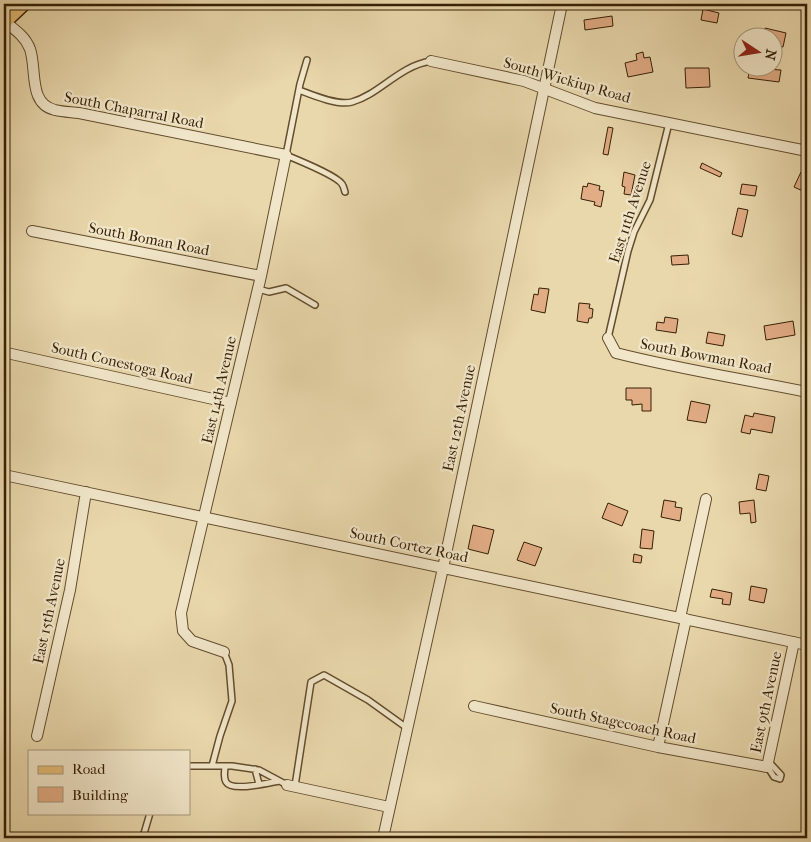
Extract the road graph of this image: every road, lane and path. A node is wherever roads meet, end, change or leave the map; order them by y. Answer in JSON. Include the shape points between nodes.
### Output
{"nodes":[{"id":1,"x":22,"y":4,"type":"edge"},
{"id":2,"x":562,"y":4,"type":"edge"},
{"id":3,"x":4,"y":21,"type":"edge"},
{"id":4,"x":307,"y":60,"type":"dead end"},
{"id":5,"x":431,"y":61,"type":"joint"},
{"id":6,"x":544,"y":88,"type":"junction"},
{"id":7,"x":299,"y":90,"type":"junction"},
{"id":8,"x":669,"y":123,"type":"junction"},
{"id":9,"x":807,"y":151,"type":"edge"},
{"id":10,"x":286,"y":155,"type":"junction"},
{"id":11,"x":345,"y":192,"type":"dead end"},
{"id":12,"x":32,"y":231,"type":"dead end"},
{"id":13,"x":261,"y":276,"type":"junction"},
{"id":14,"x":258,"y":289,"type":"junction"},
{"id":15,"x":315,"y":305,"type":"dead end"},
{"id":16,"x":608,"y":338,"type":"joint"},
{"id":17,"x":7,"y":353,"type":"dead end"},
{"id":18,"x":807,"y":392,"type":"edge"},
{"id":19,"x":231,"y":403,"type":"junction"},
{"id":20,"x":4,"y":475,"type":"edge"},
{"id":21,"x":86,"y":492,"type":"junction"},
{"id":22,"x":706,"y":500,"type":"dead end"},
{"id":23,"x":204,"y":517,"type":"junction"},
{"id":24,"x":443,"y":568,"type":"junction"},
{"id":25,"x":683,"y":618,"type":"junction"},
{"id":26,"x":794,"y":642,"type":"junction"},
{"id":27,"x":807,"y":645,"type":"edge"},
{"id":28,"x":224,"y":652,"type":"joint"},
{"id":29,"x":474,"y":706,"type":"dead end"},
{"id":30,"x":407,"y":728,"type":"junction"},
{"id":31,"x":37,"y":736,"type":"dead end"},
{"id":32,"x":658,"y":747,"type":"junction"},
{"id":33,"x":768,"y":765,"type":"joint"},
{"id":34,"x":190,"y":766,"type":"edge"},
{"id":35,"x":212,"y":766,"type":"junction"},
{"id":36,"x":225,"y":766,"type":"junction"},
{"id":37,"x":255,"y":769,"type":"junction"},
{"id":38,"x":259,"y":784,"type":"junction"},
{"id":39,"x":287,"y":784,"type":"junction"},
{"id":40,"x":390,"y":807,"type":"junction"},
{"id":41,"x":150,"y":814,"type":"edge"},
{"id":42,"x":143,"y":838,"type":"edge"},
{"id":43,"x":383,"y":838,"type":"edge"}],
"edges":[{"from":1,"to":3,"type":"main road"},
{"from":2,"to":6,"type":"street","name":"East 12th Avenue"},
{"from":3,"to":10,"type":"street","name":"South Chaparral Road","via":[[20,33],[30,48],[35,66],[35,89],[40,100],[53,110]]},
{"from":4,"to":7,"type":"lane"},
{"from":5,"to":6,"type":"street","name":"South Wickiup Road"},
{"from":5,"to":7,"type":"lane","name":"South Wickiup Road","via":[[418,63],[368,95],[350,102],[333,101]]},
{"from":6,"to":8,"type":"street","name":"South Wickiup Road","via":[[595,108]]},
{"from":6,"to":24,"type":"street","name":"East 12th Avenue"},
{"from":7,"to":10,"type":"lane"},
{"from":8,"to":9,"type":"street","name":"South Wickiup Road"},
{"from":8,"to":16,"type":"lane","name":"East 11th Avenue","via":[[650,200],[628,251]]},
{"from":10,"to":11,"type":"lane","via":[[342,183]]},
{"from":10,"to":13,"type":"street","name":"East 14th Avenue"},
{"from":12,"to":13,"type":"street","name":"South Boman Road"},
{"from":13,"to":14,"type":"street","name":"East 14th Avenue"},
{"from":14,"to":15,"type":"lane","via":[[269,292],[286,288]]},
{"from":14,"to":19,"type":"street","name":"East 14th Avenue"},
{"from":16,"to":18,"type":"street","name":"South Bowman Road","via":[[616,353]]},
{"from":17,"to":19,"type":"street","name":"South Conestoga Road"},
{"from":19,"to":23,"type":"street","name":"East 14th Avenue"},
{"from":20,"to":21,"type":"street","name":"South Cortez Road"},
{"from":21,"to":23,"type":"street","name":"South Cortez Road"},
{"from":21,"to":31,"type":"street","name":"East 15th Avenue","via":[[70,590]]},
{"from":22,"to":25,"type":"street"},
{"from":23,"to":24,"type":"street","name":"South Cortez Road"},
{"from":23,"to":28,"type":"street","name":"East 14th Avenue","via":[[181,613],[182,631],[192,641]]},
{"from":24,"to":25,"type":"street","name":"South Cortez Road"},
{"from":24,"to":30,"type":"street","name":"East 12th Avenue"},
{"from":25,"to":26,"type":"street","name":"South Cortez Road"},
{"from":25,"to":32,"type":"street"},
{"from":26,"to":27,"type":"street","name":"South Cortez Road"},
{"from":26,"to":33,"type":"street","name":"East 9th Avenue"},
{"from":28,"to":35,"type":"lane","via":[[229,665],[232,701]]},
{"from":29,"to":32,"type":"street","name":"South Stagecoach Road"},
{"from":30,"to":39,"type":"lane","via":[[368,700],[324,675],[311,682]]},
{"from":30,"to":40,"type":"street","name":"East 12th Avenue"},
{"from":32,"to":33,"type":"street","name":"South Stagecoach Road"},
{"from":34,"to":35,"type":"lane"},
{"from":35,"to":36,"type":"lane"},
{"from":36,"to":37,"type":"lane"},
{"from":36,"to":38,"type":"lane","via":[[224,778],[230,786]]},
{"from":37,"to":38,"type":"lane"},
{"from":37,"to":39,"type":"lane"},
{"from":38,"to":39,"type":"lane"},
{"from":39,"to":40,"type":"street"},
{"from":40,"to":43,"type":"street","name":"East 12th Avenue"},
{"from":41,"to":42,"type":"lane"}]}
